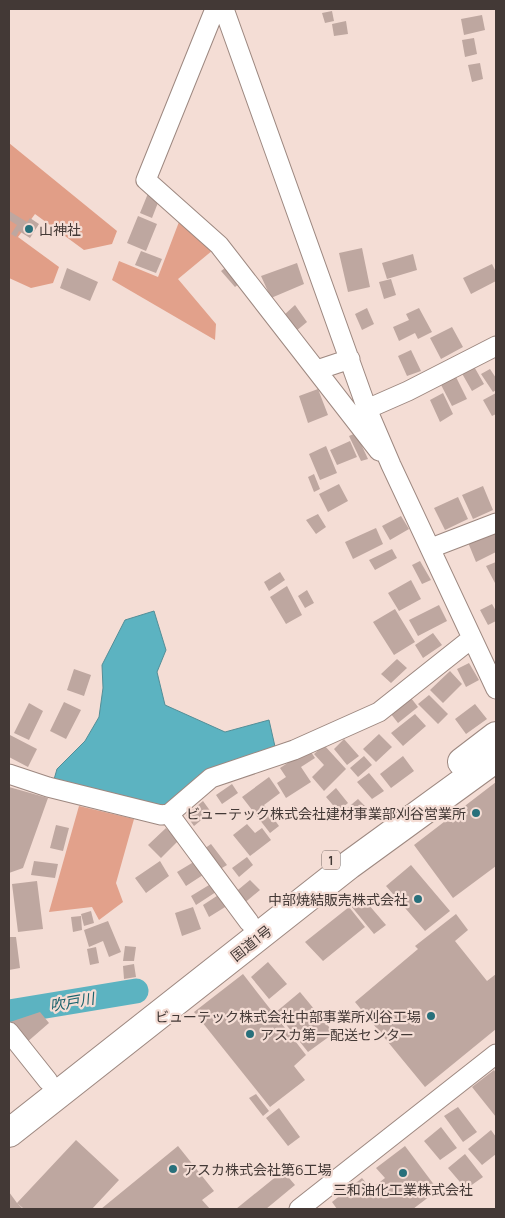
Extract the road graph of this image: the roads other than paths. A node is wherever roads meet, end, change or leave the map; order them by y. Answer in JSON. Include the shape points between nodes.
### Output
{"nodes":[{"id":1,"x":215,"y":9,"type":"edge"},
{"id":2,"x":224,"y":9,"type":"edge"},
{"id":3,"x":496,"y":346,"type":"edge"},
{"id":4,"x":350,"y":359,"type":"junction"},
{"id":5,"x":317,"y":370,"type":"junction"},
{"id":6,"x":367,"y":409,"type":"junction"},
{"id":7,"x":391,"y":465,"type":"junction"},
{"id":8,"x":496,"y":523,"type":"edge"},
{"id":9,"x":431,"y":548,"type":"junction"},
{"id":10,"x":471,"y":639,"type":"junction"},
{"id":11,"x":496,"y":689,"type":"edge"},
{"id":12,"x":496,"y":736,"type":"edge"},
{"id":13,"x":496,"y":758,"type":"edge"},
{"id":14,"x":9,"y":774,"type":"edge"},
{"id":15,"x":169,"y":814,"type":"junction"},
{"id":16,"x":249,"y":922,"type":"junction"},
{"id":17,"x":9,"y":1032,"type":"edge"},
{"id":18,"x":496,"y":1054,"type":"edge"},
{"id":19,"x":48,"y":1081,"type":"junction"},
{"id":20,"x":9,"y":1110,"type":"edge"},
{"id":21,"x":9,"y":1133,"type":"edge"},
{"id":22,"x":320,"y":1203,"type":"edge"},
{"id":23,"x":299,"y":1209,"type":"edge"}],
"edges":[{"from":1,"to":5,"type":"street","via":[[146,180],[219,245]]},
{"from":2,"to":4,"type":"street"},
{"from":3,"to":6,"type":"street"},
{"from":4,"to":5,"type":"street"},
{"from":4,"to":6,"type":"street"},
{"from":5,"to":7,"type":"street"},
{"from":6,"to":7,"type":"street"},
{"from":7,"to":9,"type":"street"},
{"from":8,"to":9,"type":"street"},
{"from":9,"to":10,"type":"street"},
{"from":10,"to":11,"type":"street"},
{"from":10,"to":15,"type":"street","via":[[379,712],[294,750],[210,778]]},
{"from":12,"to":16,"type":"highway","name":"国道1号","number":"1"},
{"from":13,"to":21,"type":"highway","name":"国道1号","number":"1","via":[[349,866]]},
{"from":14,"to":15,"type":"street","via":[[142,811]]},
{"from":15,"to":16,"type":"street"},
{"from":16,"to":19,"type":"highway","name":"国道1号","number":"1"},
{"from":17,"to":19,"type":"street"},
{"from":18,"to":22,"type":"street"},
{"from":19,"to":20,"type":"highway","name":"国道1号","number":"1"},
{"from":22,"to":23,"type":"street"}]}
